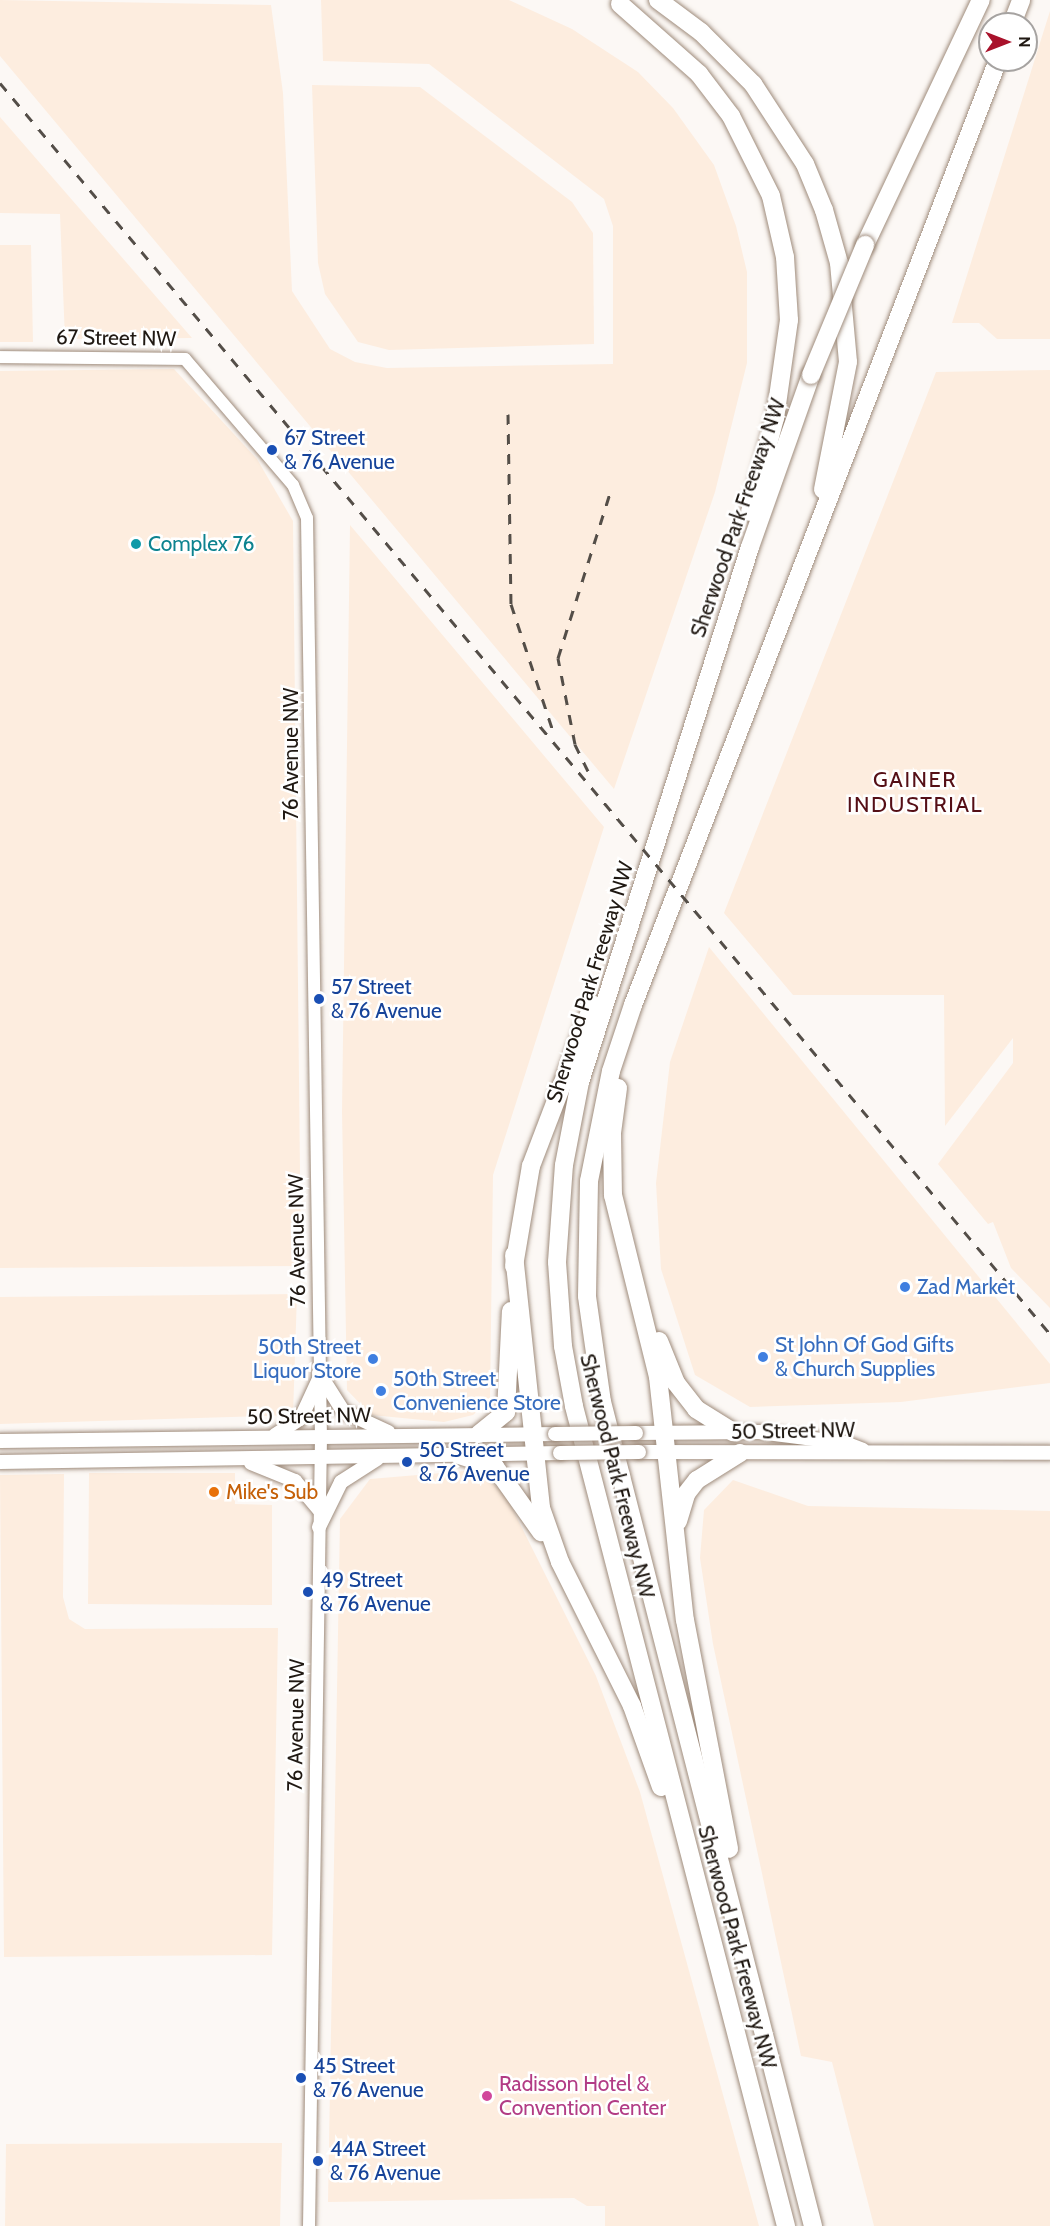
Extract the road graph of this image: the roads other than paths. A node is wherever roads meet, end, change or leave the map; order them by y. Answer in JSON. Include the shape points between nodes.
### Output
{"nodes":[{"id":1,"x":658,"y":0,"type":"edge"},
{"id":2,"x":981,"y":0,"type":"edge"},
{"id":3,"x":620,"y":4,"type":"dead end"},
{"id":4,"x":993,"y":72,"type":"edge"},
{"id":5,"x":0,"y":357,"type":"edge"},
{"id":6,"x":303,"y":506,"type":"joint"},
{"id":7,"x":797,"y":572,"type":"junction"},
{"id":8,"x":684,"y":753,"type":"junction"},
{"id":9,"x":639,"y":893,"type":"junction"},
{"id":10,"x":656,"y":944,"type":"junction"},
{"id":11,"x":514,"y":1255,"type":"junction"},
{"id":12,"x":644,"y":1313,"type":"junction"},
{"id":13,"x":319,"y":1376,"type":"junction"},
{"id":14,"x":664,"y":1432,"type":"junction"},
{"id":15,"x":733,"y":1432,"type":"junction"},
{"id":16,"x":479,"y":1434,"type":"junction"},
{"id":17,"x":532,"y":1434,"type":"junction"},
{"id":18,"x":398,"y":1435,"type":"junction"},
{"id":19,"x":270,"y":1437,"type":"junction"},
{"id":20,"x":321,"y":1437,"type":"junction"},
{"id":21,"x":0,"y":1441,"type":"edge"},
{"id":22,"x":867,"y":1452,"type":"junction"},
{"id":23,"x":666,"y":1453,"type":"junction"},
{"id":24,"x":534,"y":1454,"type":"junction"},
{"id":25,"x":740,"y":1454,"type":"junction"},
{"id":26,"x":1050,"y":1454,"type":"edge"},
{"id":27,"x":459,"y":1455,"type":"junction"},
{"id":28,"x":384,"y":1456,"type":"junction"},
{"id":29,"x":319,"y":1457,"type":"junction"},
{"id":30,"x":237,"y":1458,"type":"junction"},
{"id":31,"x":0,"y":1462,"type":"edge"},
{"id":32,"x":319,"y":1510,"type":"junction"},
{"id":33,"x":319,"y":1527,"type":"junction"},
{"id":34,"x":675,"y":1538,"type":"junction"},
{"id":35,"x":560,"y":1562,"type":"junction"},
{"id":36,"x":685,"y":1839,"type":"junction"},
{"id":37,"x":733,"y":1913,"type":"junction"},
{"id":38,"x":309,"y":2226,"type":"edge"},
{"id":39,"x":786,"y":2226,"type":"edge"},
{"id":40,"x":813,"y":2226,"type":"edge"}],
"edges":[{"from":1,"to":7,"type":"highway","via":[[722,52],[780,120],[805,164],[839,263],[848,320],[842,403],[825,482]]},
{"from":2,"to":8,"type":"highway","name":"Sherwood Park Freeway NW","bridge":true,"via":[[865,245],[811,375]]},
{"from":3,"to":8,"type":"highway","via":[[699,74],[730,116],[771,196],[788,288],[786,366],[776,418],[681,736]]},
{"from":4,"to":7,"type":"highway","name":"Sherwood Park Freeway NW","via":[[835,488]]},
{"from":5,"to":6,"type":"street","name":"67 Street NW","via":[[185,359],[287,477]]},
{"from":6,"to":13,"type":"street","name":"76 Avenue NW","via":[[309,537]]},
{"from":7,"to":10,"type":"highway","name":"Sherwood Park Freeway NW"},
{"from":8,"to":9,"type":"highway","name":"Sherwood Park Freeway NW"},
{"from":9,"to":11,"type":"highway","via":[[542,1134],[523,1195]]},
{"from":9,"to":36,"type":"highway","name":"Sherwood Park Freeway NW","via":[[572,1122],[559,1212],[559,1311],[574,1406]]},
{"from":10,"to":12,"type":"highway","via":[[621,1075],[612,1133],[613,1195]]},
{"from":10,"to":37,"type":"highway","name":"Sherwood Park Freeway NW","via":[[611,1071],[598,1127],[589,1181],[587,1296],[615,1459]]},
{"from":11,"to":16,"type":"highway","via":[[508,1401],[502,1417]]},
{"from":11,"to":17,"type":"highway"},
{"from":12,"to":14,"type":"highway"},
{"from":12,"to":15,"type":"highway","via":[[681,1390],[707,1419]]},
{"from":13,"to":18,"type":"main road","via":[[350,1417]]},
{"from":13,"to":19,"type":"main road","via":[[301,1419]]},
{"from":13,"to":20,"type":"street","name":"76 Avenue NW"},
{"from":14,"to":15,"type":"main road","name":"50 Street NW"},
{"from":14,"to":17,"type":"main road","name":"50 Street NW","bridge":true},
{"from":14,"to":23,"type":"highway"},
{"from":15,"to":22,"type":"main road","name":"50 Street NW","via":[[827,1440]]},
{"from":16,"to":17,"type":"main road","name":"50 Street NW"},
{"from":16,"to":18,"type":"main road","name":"50 Street NW"},
{"from":17,"to":24,"type":"highway"},
{"from":18,"to":20,"type":"main road","name":"50 Street NW"},
{"from":19,"to":20,"type":"main road","name":"50 Street NW"},
{"from":19,"to":21,"type":"main road","name":"50 Street NW"},
{"from":20,"to":29,"type":"street","name":"76 Avenue NW"},
{"from":22,"to":25,"type":"main road","name":"50 Street NW"},
{"from":22,"to":26,"type":"main road","name":"50 Street NW"},
{"from":23,"to":24,"type":"main road","name":"50 Street NW","bridge":true},
{"from":23,"to":25,"type":"main road","name":"50 Street NW"},
{"from":23,"to":34,"type":"highway"},
{"from":24,"to":27,"type":"main road","name":"50 Street NW"},
{"from":24,"to":35,"type":"highway","via":[[541,1508]]},
{"from":25,"to":34,"type":"highway","via":[[709,1468],[686,1494]]},
{"from":27,"to":28,"type":"main road","name":"50 Street NW"},
{"from":27,"to":35,"type":"highway","via":[[495,1467],[508,1480]]},
{"from":28,"to":29,"type":"main road","name":"50 Street NW"},
{"from":28,"to":33,"type":"main road","via":[[341,1482]]},
{"from":29,"to":30,"type":"main road","name":"50 Street NW"},
{"from":29,"to":32,"type":"street","name":"76 Avenue NW"},
{"from":30,"to":31,"type":"main road","name":"50 Street NW"},
{"from":30,"to":32,"type":"main road","via":[[295,1480]]},
{"from":32,"to":33,"type":"street","name":"76 Avenue NW"},
{"from":33,"to":38,"type":"street","name":"76 Avenue NW"},
{"from":34,"to":37,"type":"highway","via":[[698,1694],[735,1881]]},
{"from":35,"to":36,"type":"highway","via":[[632,1706]]},
{"from":36,"to":39,"type":"highway","name":"Sherwood Park Freeway NW"},
{"from":37,"to":40,"type":"highway","name":"Sherwood Park Freeway NW"}]}
